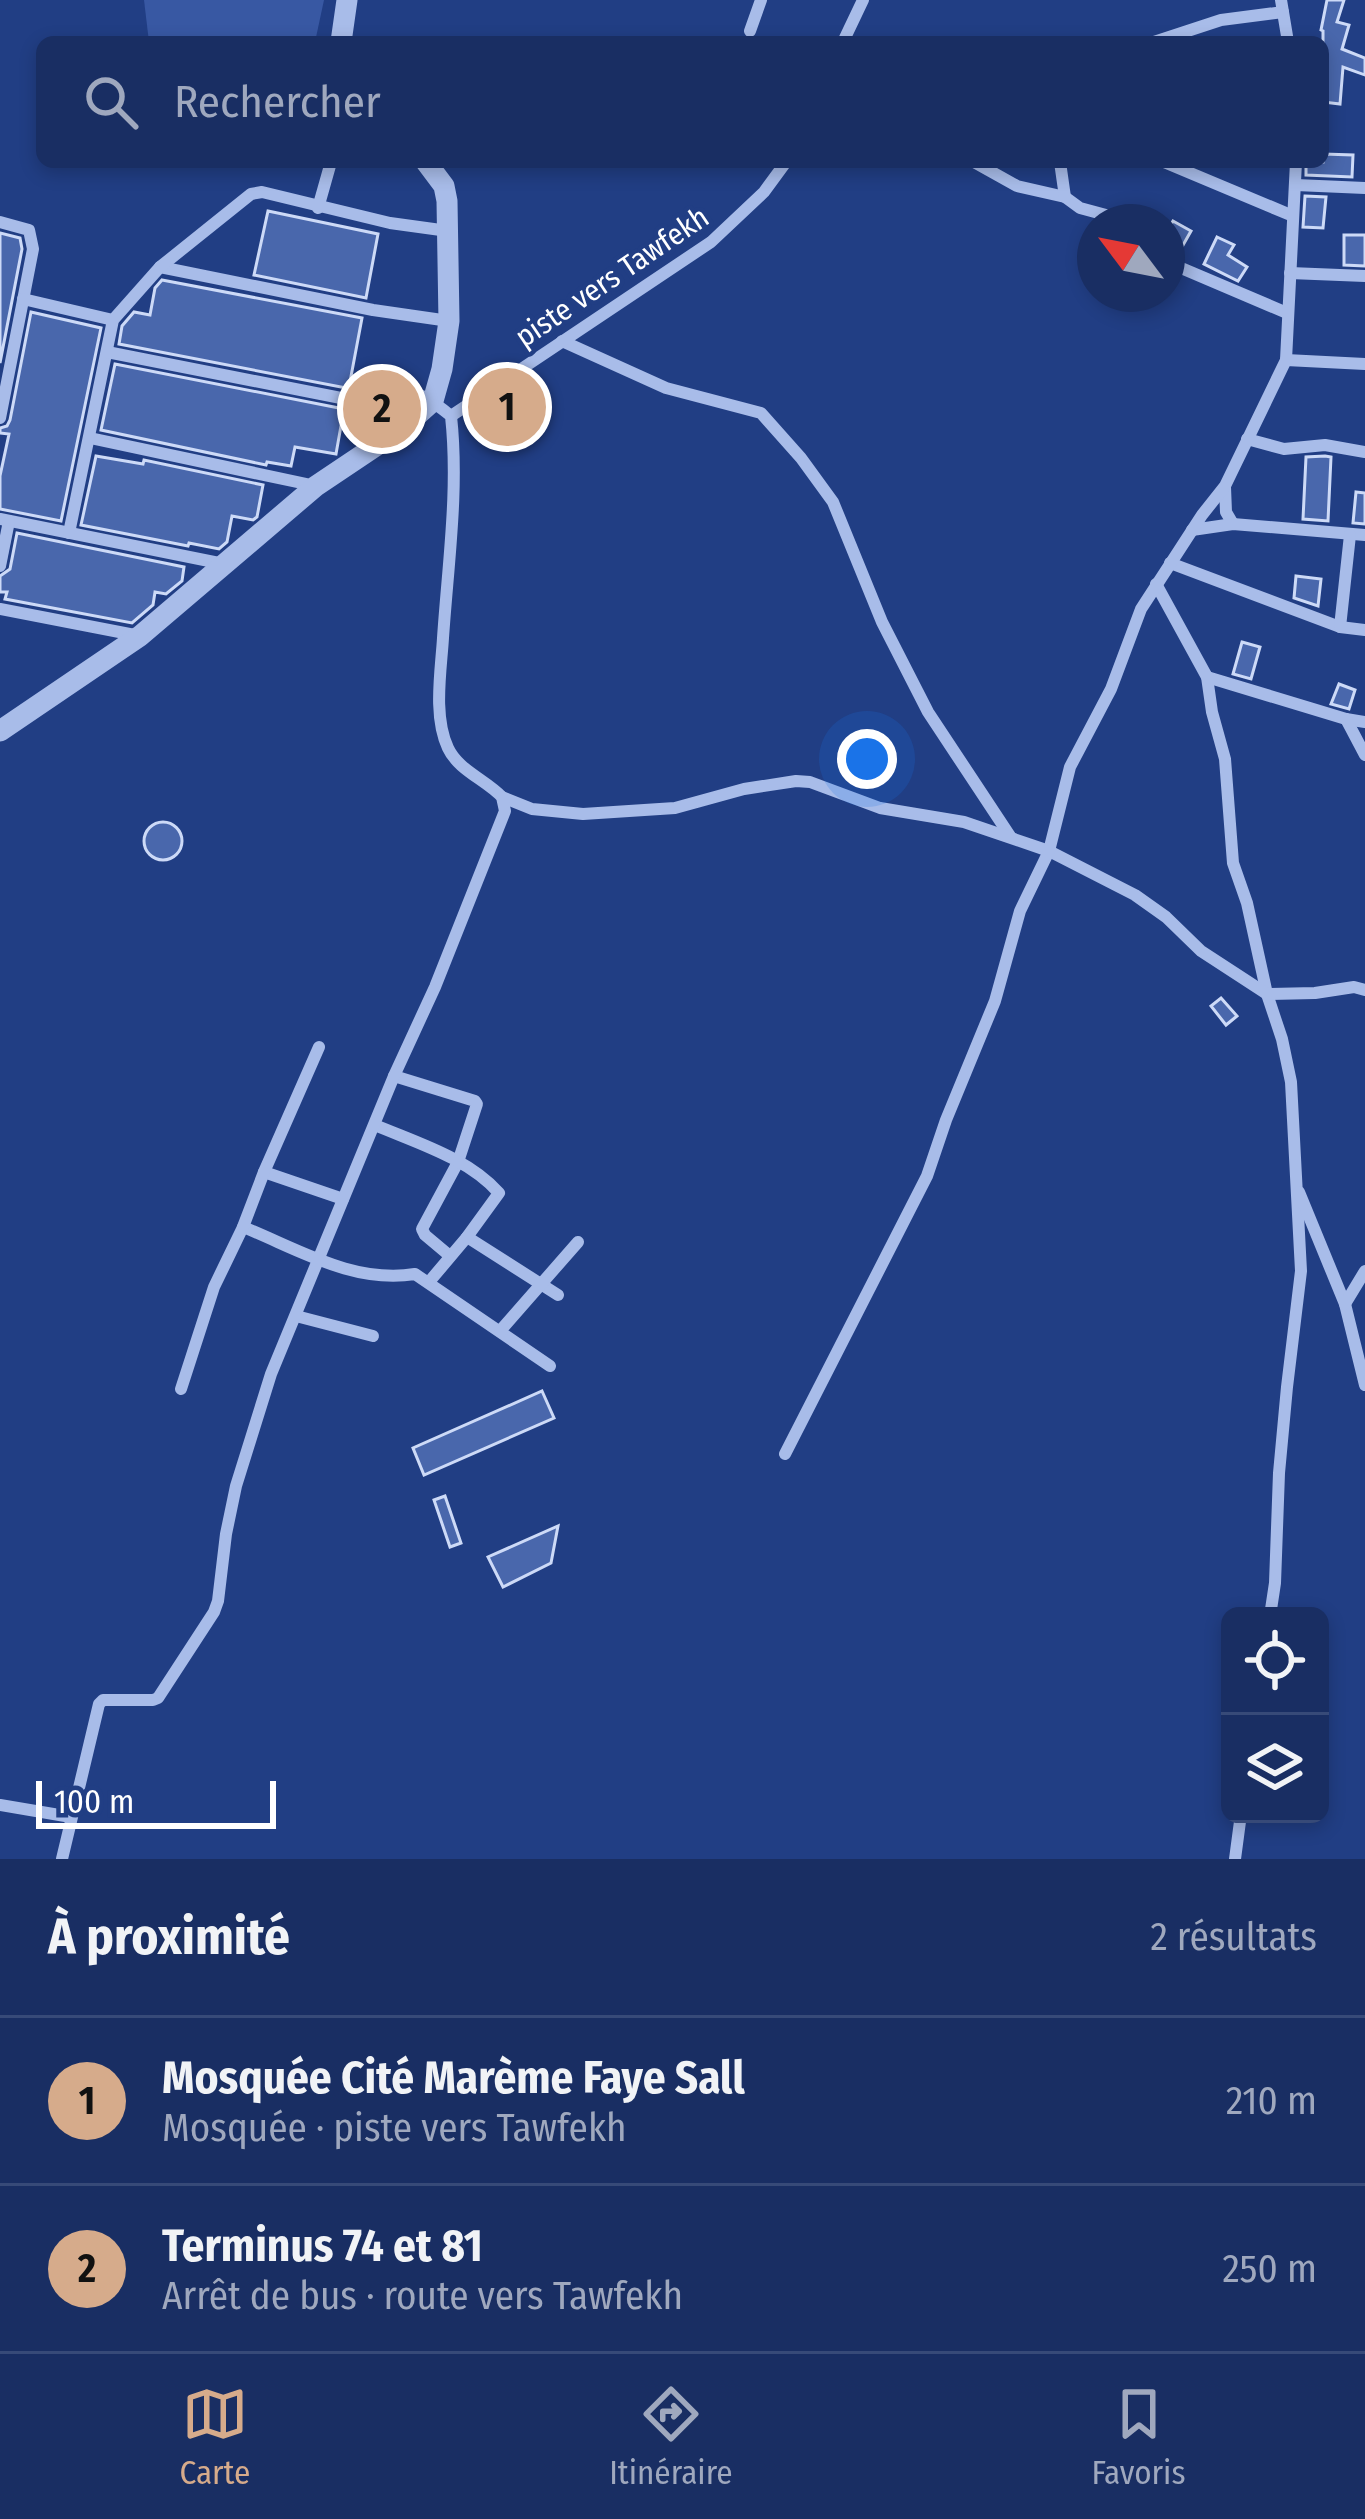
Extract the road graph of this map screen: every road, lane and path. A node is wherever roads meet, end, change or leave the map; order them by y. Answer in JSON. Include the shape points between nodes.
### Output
{"nodes":[{"id":1,"x":347,"y":0,"type":"edge"},
{"id":2,"x":761,"y":0,"type":"edge"},
{"id":3,"x":863,"y":0,"type":"edge"},
{"id":4,"x":1282,"y":6,"type":"edge"},
{"id":5,"x":750,"y":31,"type":"dead end"},
{"id":6,"x":342,"y":36,"type":"edge"},
{"id":7,"x":846,"y":36,"type":"edge"},
{"id":8,"x":1172,"y":36,"type":"edge"},
{"id":9,"x":1287,"y":36,"type":"edge"},
{"id":10,"x":329,"y":168,"type":"edge"},
{"id":11,"x":430,"y":168,"type":"edge"},
{"id":12,"x":782,"y":168,"type":"edge"},
{"id":13,"x":984,"y":168,"type":"edge"},
{"id":14,"x":1061,"y":168,"type":"edge"},
{"id":15,"x":1178,"y":168,"type":"edge"},
{"id":16,"x":1296,"y":168,"type":"edge"},
{"id":17,"x":1296,"y":185,"type":"junction"},
{"id":18,"x":1365,"y":188,"type":"edge"},
{"id":19,"x":1066,"y":197,"type":"junction"},
{"id":20,"x":1077,"y":206,"type":"edge"},
{"id":21,"x":318,"y":208,"type":"junction"},
{"id":22,"x":1293,"y":216,"type":"junction"},
{"id":23,"x":0,"y":222,"type":"edge"},
{"id":24,"x":448,"y":230,"type":"junction"},
{"id":25,"x":160,"y":267,"type":"junction"},
{"id":26,"x":1185,"y":270,"type":"edge"},
{"id":27,"x":1290,"y":273,"type":"junction"},
{"id":28,"x":1365,"y":276,"type":"edge"},
{"id":29,"x":23,"y":299,"type":"junction"},
{"id":30,"x":1287,"y":313,"type":"junction"},
{"id":31,"x":113,"y":320,"type":"junction"},
{"id":32,"x":448,"y":322,"type":"junction"},
{"id":33,"x":562,"y":341,"type":"junction"},
{"id":34,"x":107,"y":352,"type":"junction"},
{"id":35,"x":1286,"y":360,"type":"junction"},
{"id":36,"x":1365,"y":364,"type":"edge"},
{"id":37,"x":442,"y":408,"type":"junction"},
{"id":38,"x":0,"y":418,"type":"edge"},
{"id":39,"x":90,"y":438,"type":"junction"},
{"id":40,"x":1247,"y":440,"type":"junction"},
{"id":41,"x":1365,"y":452,"type":"edge"},
{"id":42,"x":1225,"y":485,"type":"junction"},
{"id":43,"x":316,"y":486,"type":"junction"},
{"id":44,"x":5,"y":520,"type":"edge"},
{"id":45,"x":1233,"y":524,"type":"junction"},
{"id":46,"x":1192,"y":530,"type":"junction"},
{"id":47,"x":69,"y":533,"type":"junction"},
{"id":48,"x":1350,"y":535,"type":"junction"},
{"id":49,"x":1365,"y":535,"type":"edge"},
{"id":50,"x":1170,"y":563,"type":"junction"},
{"id":51,"x":225,"y":564,"type":"junction"},
{"id":52,"x":0,"y":566,"type":"edge"},
{"id":53,"x":1156,"y":584,"type":"junction"},
{"id":54,"x":0,"y":608,"type":"edge"},
{"id":55,"x":1340,"y":627,"type":"junction"},
{"id":56,"x":1365,"y":630,"type":"edge"},
{"id":57,"x":140,"y":636,"type":"junction"},
{"id":58,"x":1207,"y":677,"type":"junction"},
{"id":59,"x":1346,"y":718,"type":"junction"},
{"id":60,"x":1365,"y":722,"type":"edge"},
{"id":61,"x":0,"y":731,"type":"edge"},
{"id":62,"x":1365,"y":755,"type":"edge"},
{"id":63,"x":502,"y":796,"type":"junction"},
{"id":64,"x":1010,"y":836,"type":"junction"},
{"id":65,"x":1049,"y":851,"type":"junction"},
{"id":66,"x":1365,"y":990,"type":"edge"},
{"id":67,"x":1267,"y":994,"type":"junction"},
{"id":68,"x":320,"y":1047,"type":"dead end"},
{"id":69,"x":394,"y":1076,"type":"junction"},
{"id":70,"x":375,"y":1125,"type":"junction"},
{"id":71,"x":458,"y":1162,"type":"junction"},
{"id":72,"x":264,"y":1172,"type":"junction"},
{"id":73,"x":1294,"y":1180,"type":"junction"},
{"id":74,"x":343,"y":1199,"type":"junction"},
{"id":75,"x":243,"y":1227,"type":"junction"},
{"id":76,"x":467,"y":1238,"type":"junction"},
{"id":77,"x":578,"y":1242,"type":"dead end"},
{"id":78,"x":450,"y":1256,"type":"junction"},
{"id":79,"x":319,"y":1260,"type":"junction"},
{"id":80,"x":1365,"y":1271,"type":"edge"},
{"id":81,"x":429,"y":1282,"type":"junction"},
{"id":82,"x":540,"y":1284,"type":"junction"},
{"id":83,"x":558,"y":1295,"type":"dead end"},
{"id":84,"x":1345,"y":1304,"type":"junction"},
{"id":85,"x":296,"y":1316,"type":"junction"},
{"id":86,"x":500,"y":1331,"type":"junction"},
{"id":87,"x":373,"y":1336,"type":"dead end"},
{"id":88,"x":550,"y":1366,"type":"dead end"},
{"id":89,"x":1365,"y":1385,"type":"edge"},
{"id":90,"x":181,"y":1389,"type":"dead end"},
{"id":91,"x":785,"y":1454,"type":"dead end"},
{"id":92,"x":1271,"y":1607,"type":"edge"},
{"id":93,"x":0,"y":1805,"type":"edge"},
{"id":94,"x":71,"y":1817,"type":"junction"},
{"id":95,"x":1240,"y":1823,"type":"edge"},
{"id":96,"x":62,"y":1859,"type":"edge"},
{"id":97,"x":1235,"y":1859,"type":"edge"}],
"edges":[{"from":1,"to":6,"type":"street"},
{"from":2,"to":5,"type":"street"},
{"from":3,"to":7,"type":"street"},
{"from":4,"to":8,"type":"street"},
{"from":4,"to":9,"type":"street"},
{"from":10,"to":21,"type":"street"},
{"from":11,"to":24,"type":"street","via":[[444,186]]},
{"from":12,"to":33,"type":"street","name":"piste vers Tawfekh","via":[[711,242]]},
{"from":13,"to":19,"type":"street","via":[[1017,187]]},
{"from":14,"to":19,"type":"street"},
{"from":15,"to":22,"type":"street"},
{"from":16,"to":17,"type":"street"},
{"from":17,"to":18,"type":"street"},
{"from":17,"to":22,"type":"street"},
{"from":19,"to":20,"type":"street"},
{"from":21,"to":24,"type":"street"},
{"from":21,"to":25,"type":"street","via":[[251,194]]},
{"from":22,"to":27,"type":"street"},
{"from":23,"to":29,"type":"street","via":[[30,233]]},
{"from":24,"to":32,"type":"street"},
{"from":25,"to":31,"type":"street"},
{"from":25,"to":32,"type":"street"},
{"from":26,"to":30,"type":"street"},
{"from":27,"to":28,"type":"street"},
{"from":27,"to":30,"type":"street"},
{"from":29,"to":31,"type":"street"},
{"from":29,"to":38,"type":"street"},
{"from":30,"to":35,"type":"street"},
{"from":31,"to":34,"type":"street"},
{"from":32,"to":37,"type":"street"},
{"from":33,"to":37,"type":"street","name":"piste vers Tawfekh"},
{"from":33,"to":64,"type":"street","via":[[666,388],[761,413],[833,502],[928,712]]},
{"from":34,"to":37,"type":"street","via":[[346,399],[388,388]]},
{"from":34,"to":39,"type":"street"},
{"from":35,"to":36,"type":"street"},
{"from":35,"to":40,"type":"street"},
{"from":37,"to":43,"type":"street"},
{"from":37,"to":63,"type":"street","via":[[454,496],[441,661],[445,740],[454,759]]},
{"from":39,"to":43,"type":"street"},
{"from":39,"to":47,"type":"street"},
{"from":40,"to":41,"type":"street"},
{"from":40,"to":42,"type":"street"},
{"from":42,"to":45,"type":"street"},
{"from":42,"to":46,"type":"street"},
{"from":43,"to":51,"type":"street"},
{"from":44,"to":47,"type":"street"},
{"from":44,"to":52,"type":"street"},
{"from":45,"to":46,"type":"street"},
{"from":45,"to":48,"type":"street"},
{"from":46,"to":50,"type":"street"},
{"from":47,"to":51,"type":"street"},
{"from":48,"to":49,"type":"street"},
{"from":48,"to":55,"type":"street"},
{"from":50,"to":53,"type":"street"},
{"from":50,"to":55,"type":"street"},
{"from":51,"to":57,"type":"street"},
{"from":53,"to":58,"type":"street"},
{"from":53,"to":65,"type":"street","via":[[1070,767]]},
{"from":54,"to":57,"type":"street"},
{"from":55,"to":56,"type":"street"},
{"from":57,"to":61,"type":"street"},
{"from":58,"to":59,"type":"street"},
{"from":58,"to":67,"type":"street","via":[[1227,772],[1233,863]]},
{"from":59,"to":60,"type":"street"},
{"from":59,"to":62,"type":"street"},
{"from":63,"to":64,"type":"street","via":[[532,809],[584,814],[675,808],[810,782],[880,808]]},
{"from":63,"to":69,"type":"street","via":[[504,819]]},
{"from":64,"to":65,"type":"street"},
{"from":65,"to":67,"type":"street","via":[[1135,895]]},
{"from":65,"to":91,"type":"street","via":[[1020,911],[995,1001],[927,1176]]},
{"from":66,"to":67,"type":"street"},
{"from":67,"to":73,"type":"street","via":[[1289,1065]]},
{"from":68,"to":72,"type":"street"},
{"from":69,"to":70,"type":"street"},
{"from":69,"to":71,"type":"street","via":[[475,1101]]},
{"from":70,"to":71,"type":"street"},
{"from":70,"to":74,"type":"street"},
{"from":71,"to":76,"type":"street","via":[[499,1193]]},
{"from":71,"to":78,"type":"street","via":[[422,1228]]},
{"from":72,"to":74,"type":"street"},
{"from":72,"to":75,"type":"street"},
{"from":73,"to":84,"type":"street"},
{"from":73,"to":92,"type":"street","via":[[1301,1271]]},
{"from":74,"to":79,"type":"street"},
{"from":75,"to":79,"type":"street"},
{"from":75,"to":90,"type":"street"},
{"from":76,"to":78,"type":"street"},
{"from":76,"to":82,"type":"street"},
{"from":77,"to":82,"type":"street"},
{"from":78,"to":81,"type":"street"},
{"from":79,"to":81,"type":"street"},
{"from":79,"to":85,"type":"street"},
{"from":80,"to":84,"type":"street"},
{"from":81,"to":86,"type":"street"},
{"from":82,"to":83,"type":"street"},
{"from":82,"to":86,"type":"street"},
{"from":84,"to":89,"type":"street"},
{"from":85,"to":87,"type":"street"},
{"from":85,"to":94,"type":"street","via":[[236,1486],[214,1612],[158,1697],[99,1704]]},
{"from":86,"to":88,"type":"street"},
{"from":93,"to":94,"type":"street"},
{"from":94,"to":96,"type":"street"},
{"from":95,"to":97,"type":"street"}]}
